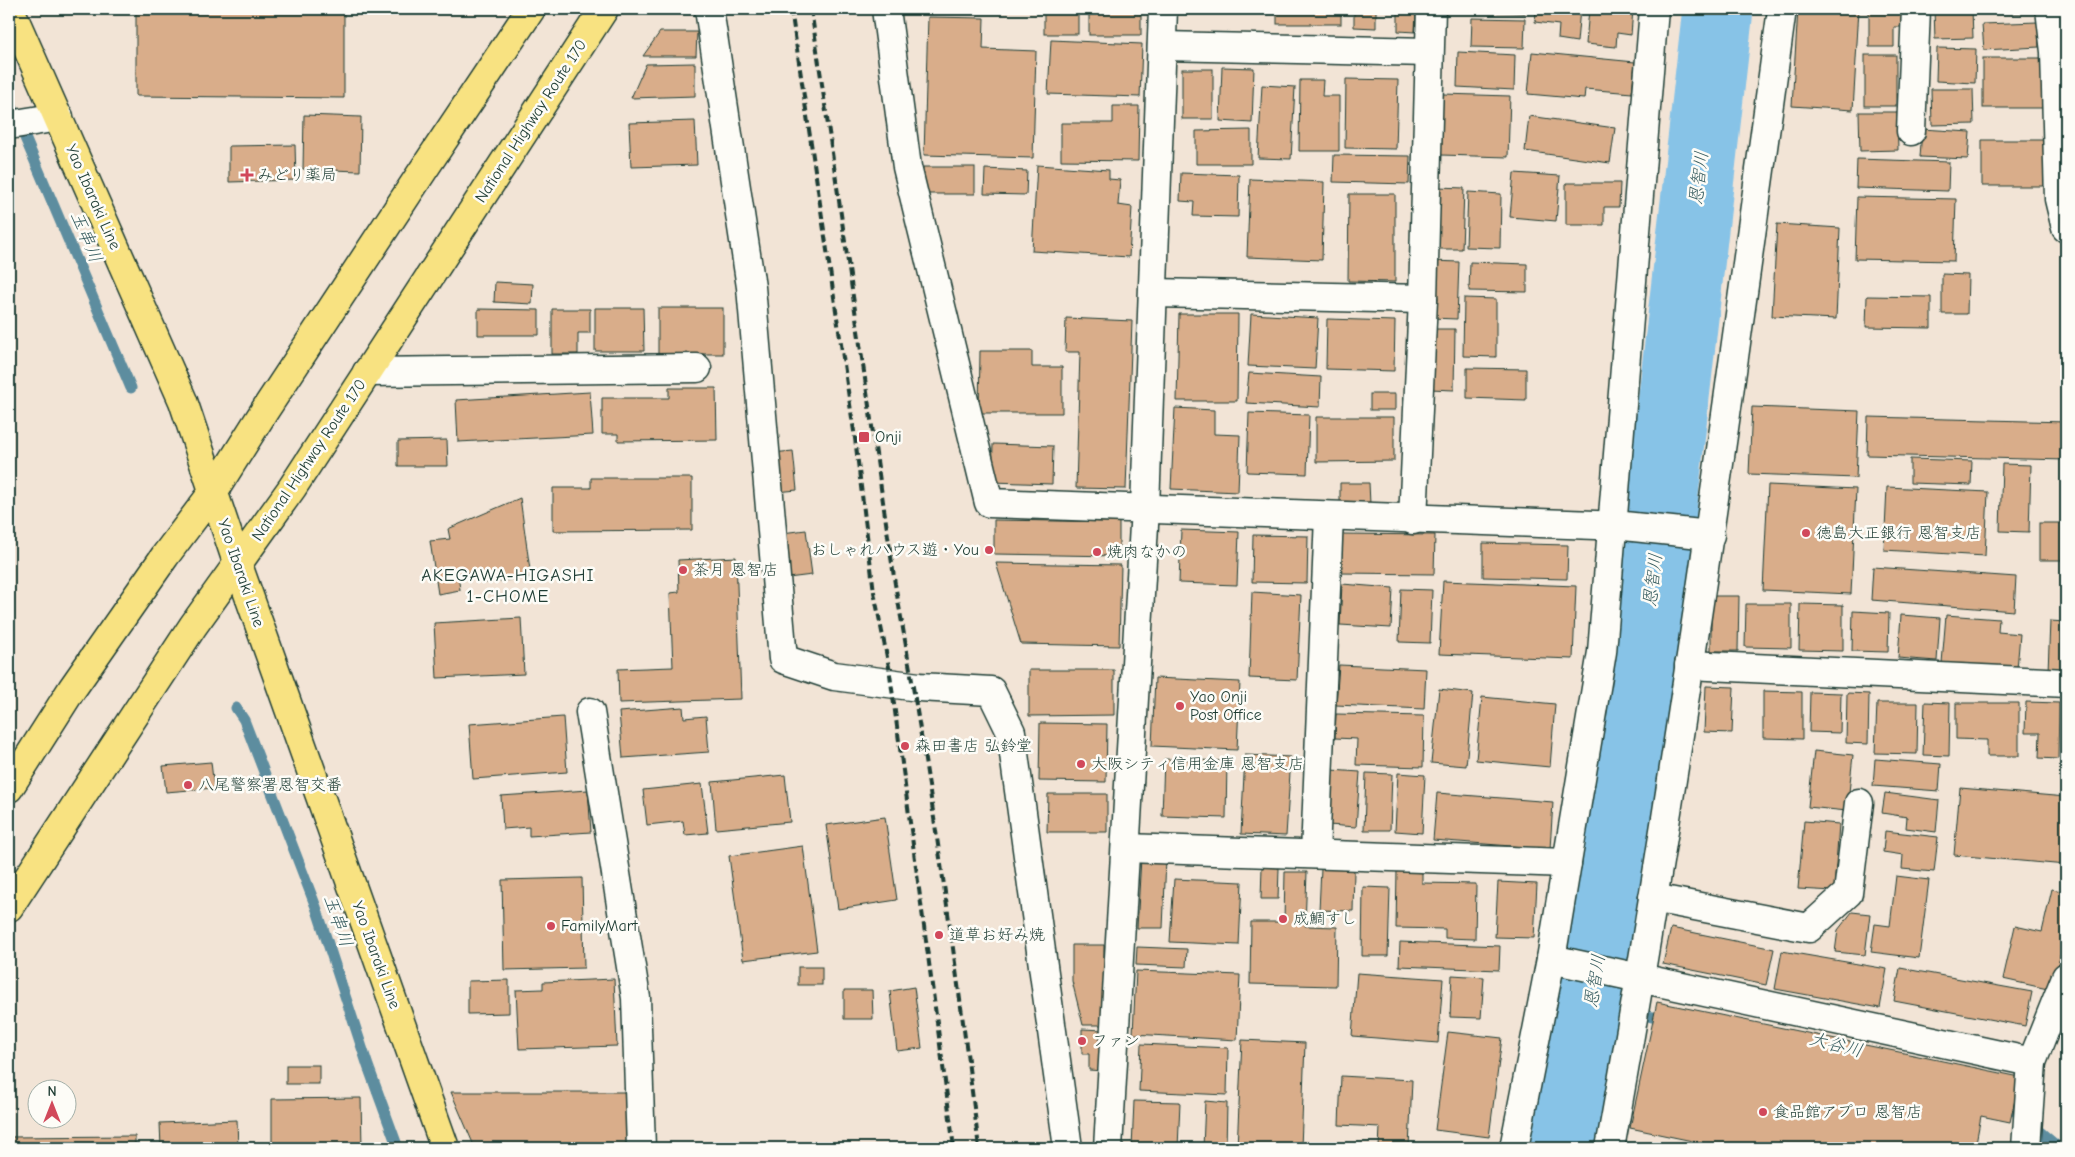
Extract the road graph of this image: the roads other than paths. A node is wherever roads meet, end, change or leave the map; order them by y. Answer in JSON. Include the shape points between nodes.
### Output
{"nodes":[{"id":1,"x":531,"y":9,"type":"edge"},
{"id":2,"x":604,"y":9,"type":"edge"},
{"id":3,"x":709,"y":9,"type":"edge"},
{"id":4,"x":886,"y":9,"type":"edge"},
{"id":5,"x":1163,"y":9,"type":"edge"},
{"id":6,"x":1430,"y":9,"type":"edge"},
{"id":7,"x":1654,"y":9,"type":"edge"},
{"id":8,"x":1782,"y":9,"type":"edge"},
{"id":9,"x":1916,"y":9,"type":"edge"},
{"id":10,"x":2050,"y":9,"type":"edge"},
{"id":11,"x":10,"y":10,"type":"edge"},
{"id":12,"x":1162,"y":46,"type":"junction"},
{"id":13,"x":1429,"y":52,"type":"junction"},
{"id":14,"x":59,"y":117,"type":"junction"},
{"id":15,"x":9,"y":125,"type":"edge"},
{"id":16,"x":1911,"y":130,"type":"dead end"},
{"id":17,"x":2066,"y":228,"type":"edge"},
{"id":18,"x":1154,"y":293,"type":"junction"},
{"id":19,"x":1423,"y":299,"type":"junction"},
{"id":20,"x":697,"y":368,"type":"dead end"},
{"id":21,"x":367,"y":372,"type":"junction"},
{"id":22,"x":214,"y":491,"type":"junction"},
{"id":23,"x":1146,"y":508,"type":"junction"},
{"id":24,"x":1329,"y":516,"type":"junction"},
{"id":25,"x":1413,"y":520,"type":"junction"},
{"id":26,"x":1618,"y":526,"type":"junction"},
{"id":27,"x":1710,"y":535,"type":"junction"},
{"id":28,"x":238,"y":565,"type":"junction"},
{"id":29,"x":1689,"y":664,"type":"junction"},
{"id":30,"x":2066,"y":683,"type":"edge"},
{"id":31,"x":590,"y":712,"type":"dead end"},
{"id":32,"x":9,"y":788,"type":"edge"},
{"id":33,"x":1859,"y":803,"type":"dead end"},
{"id":34,"x":1126,"y":848,"type":"junction"},
{"id":35,"x":1315,"y":854,"type":"junction"},
{"id":36,"x":1567,"y":863,"type":"junction"},
{"id":37,"x":1653,"y":898,"type":"junction"},
{"id":38,"x":9,"y":907,"type":"edge"},
{"id":39,"x":1556,"y":959,"type":"junction"},
{"id":40,"x":2066,"y":977,"type":"edge"},
{"id":41,"x":1641,"y":978,"type":"junction"},
{"id":42,"x":2032,"y":1062,"type":"junction"},
{"id":43,"x":445,"y":1148,"type":"edge"},
{"id":44,"x":641,"y":1148,"type":"edge"},
{"id":45,"x":1068,"y":1148,"type":"edge"},
{"id":46,"x":1108,"y":1148,"type":"edge"},
{"id":47,"x":1514,"y":1148,"type":"edge"},
{"id":48,"x":1610,"y":1148,"type":"edge"},
{"id":49,"x":2026,"y":1148,"type":"edge"}],
"edges":[{"from":1,"to":22,"type":"main road"},
{"from":2,"to":21,"type":"main road","name":"National Highway Route 170"},
{"from":3,"to":45,"type":"street","via":[[751,287],[783,659],[834,676],[919,687],[991,691],[1011,732]]},
{"from":4,"to":23,"type":"street","via":[[907,167],[989,503]]},
{"from":5,"to":12,"type":"street"},
{"from":6,"to":13,"type":"street"},
{"from":7,"to":26,"type":"street"},
{"from":8,"to":27,"type":"street"},
{"from":9,"to":16,"type":"street"},
{"from":10,"to":17,"type":"street","via":[[2055,52],[2059,199]]},
{"from":11,"to":14,"type":"main road","name":"Yao Ibaraki Line"},
{"from":12,"to":13,"type":"street"},
{"from":12,"to":18,"type":"street"},
{"from":13,"to":19,"type":"street"},
{"from":14,"to":15,"type":"street"},
{"from":14,"to":22,"type":"main road","name":"Yao Ibaraki Line","via":[[183,402]]},
{"from":18,"to":19,"type":"street"},
{"from":18,"to":23,"type":"street"},
{"from":19,"to":25,"type":"street"},
{"from":20,"to":21,"type":"street"},
{"from":21,"to":28,"type":"main road","name":"National Highway Route 170"},
{"from":22,"to":28,"type":"main road","name":"Yao Ibaraki Line"},
{"from":22,"to":32,"type":"main road","via":[[72,689]]},
{"from":23,"to":24,"type":"street"},
{"from":23,"to":34,"type":"street"},
{"from":24,"to":25,"type":"street"},
{"from":24,"to":35,"type":"street"},
{"from":25,"to":26,"type":"street"},
{"from":26,"to":27,"type":"street"},
{"from":26,"to":36,"type":"street","via":[[1602,652]]},
{"from":27,"to":29,"type":"street"},
{"from":28,"to":38,"type":"main road","name":"National Highway Route 170","via":[[188,634]]},
{"from":28,"to":43,"type":"main road","name":"Yao Ibaraki Line"},
{"from":29,"to":30,"type":"street"},
{"from":29,"to":37,"type":"street"},
{"from":31,"to":44,"type":"street","via":[[636,998]]},
{"from":33,"to":37,"type":"street","via":[[1848,894],[1809,928]]},
{"from":34,"to":35,"type":"street"},
{"from":34,"to":46,"type":"street"},
{"from":35,"to":36,"type":"street"},
{"from":36,"to":39,"type":"street"},
{"from":37,"to":41,"type":"street"},
{"from":39,"to":41,"type":"street"},
{"from":39,"to":47,"type":"street"},
{"from":40,"to":42,"type":"street"},
{"from":41,"to":42,"type":"street"},
{"from":41,"to":48,"type":"street"},
{"from":42,"to":49,"type":"street"}]}
